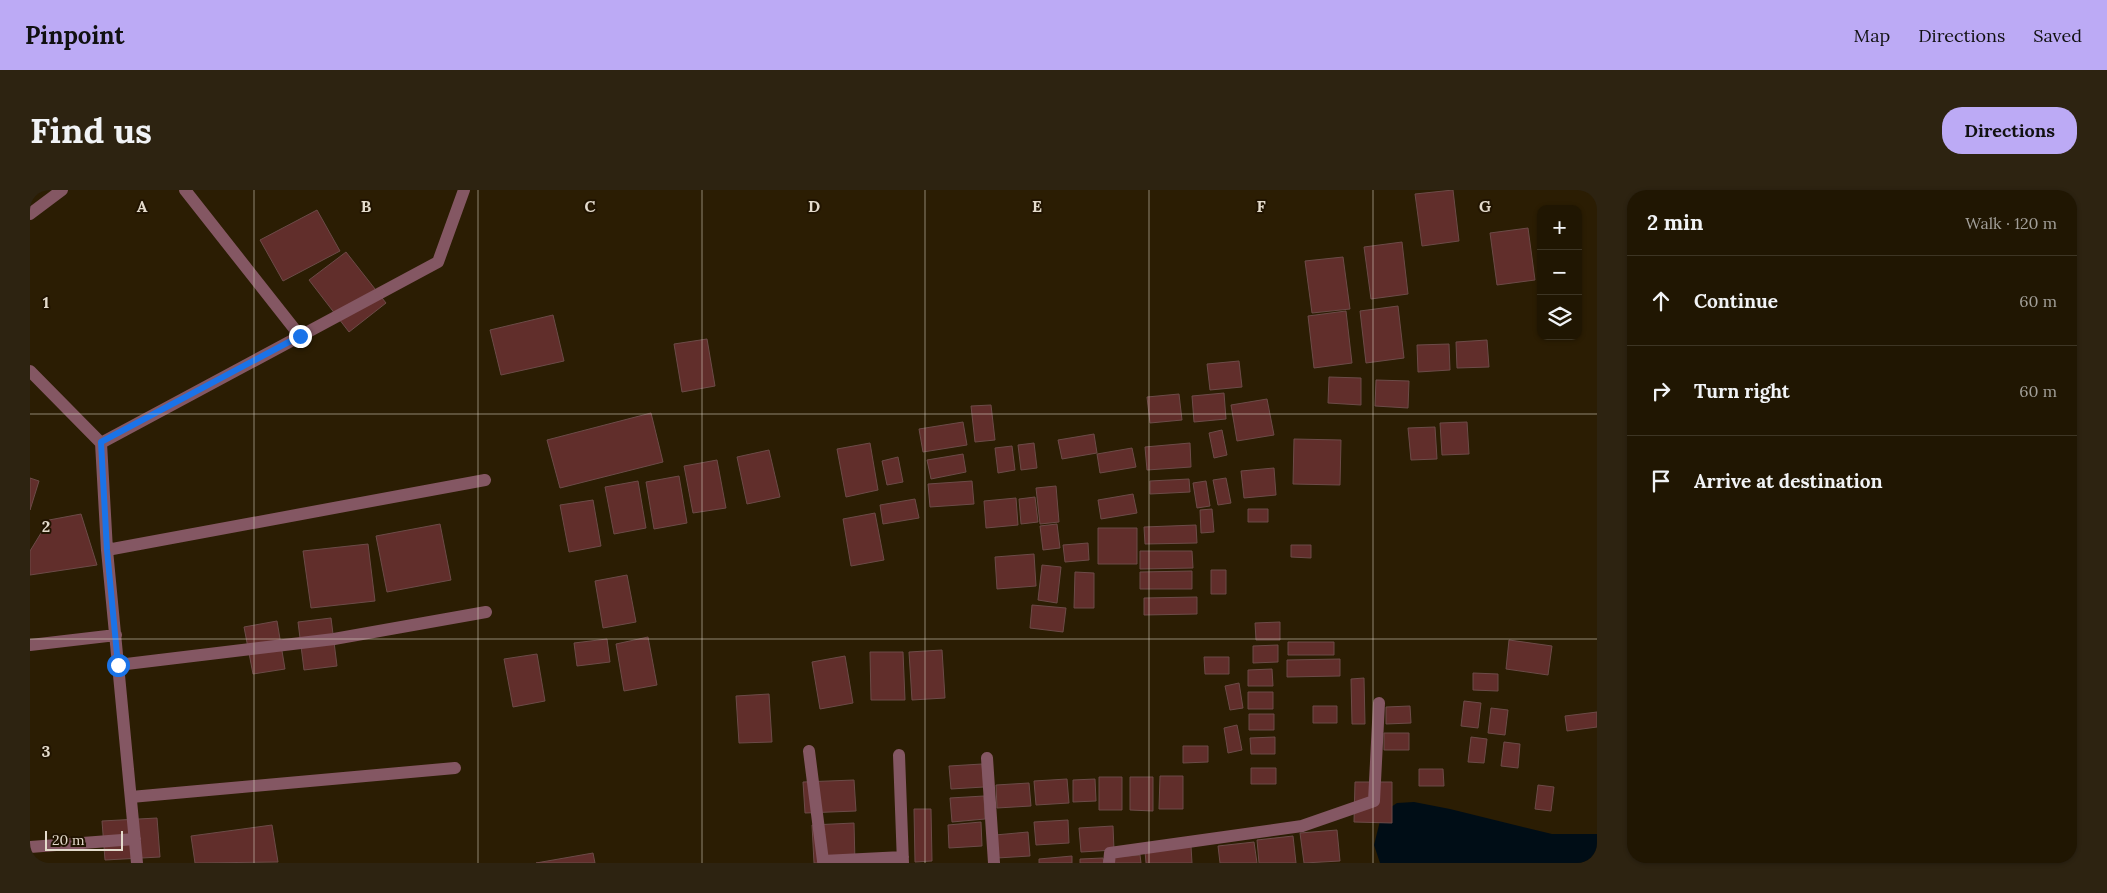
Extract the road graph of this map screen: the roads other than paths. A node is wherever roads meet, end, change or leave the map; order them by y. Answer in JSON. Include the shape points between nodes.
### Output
{"nodes":[{"id":1,"x":62,"y":190,"type":"edge"},
{"id":2,"x":185,"y":190,"type":"edge"},
{"id":3,"x":464,"y":190,"type":"edge"},
{"id":4,"x":30,"y":214,"type":"edge"},
{"id":5,"x":300,"y":336,"type":"junction"},
{"id":6,"x":30,"y":370,"type":"edge"},
{"id":7,"x":101,"y":442,"type":"junction"},
{"id":8,"x":485,"y":480,"type":"dead end"},
{"id":9,"x":107,"y":550,"type":"junction"},
{"id":10,"x":486,"y":612,"type":"dead end"},
{"id":11,"x":116,"y":635,"type":"junction"},
{"id":12,"x":30,"y":645,"type":"edge"},
{"id":13,"x":118,"y":665,"type":"junction"},
{"id":14,"x":1379,"y":703,"type":"dead end"},
{"id":15,"x":809,"y":752,"type":"dead end"},
{"id":16,"x":899,"y":755,"type":"dead end"},
{"id":17,"x":987,"y":758,"type":"dead end"},
{"id":18,"x":455,"y":768,"type":"dead end"},
{"id":19,"x":131,"y":797,"type":"junction"},
{"id":20,"x":135,"y":839,"type":"junction"},
{"id":21,"x":30,"y":847,"type":"edge"},
{"id":22,"x":903,"y":860,"type":"edge"},
{"id":23,"x":137,"y":863,"type":"edge"},
{"id":24,"x":994,"y":863,"type":"edge"},
{"id":25,"x":1109,"y":863,"type":"edge"}],
"edges":[{"from":1,"to":4,"type":"street"},
{"from":2,"to":5,"type":"street"},
{"from":3,"to":5,"type":"street","via":[[438,262]]},
{"from":5,"to":7,"type":"street"},
{"from":6,"to":7,"type":"street"},
{"from":7,"to":9,"type":"street"},
{"from":8,"to":9,"type":"street"},
{"from":9,"to":11,"type":"street"},
{"from":10,"to":13,"type":"street","via":[[334,639]]},
{"from":11,"to":12,"type":"street"},
{"from":11,"to":13,"type":"street"},
{"from":13,"to":19,"type":"street"},
{"from":14,"to":25,"type":"street","via":[[1374,800],[1302,826],[1110,853]]},
{"from":15,"to":22,"type":"street","via":[[823,861]]},
{"from":16,"to":22,"type":"street"},
{"from":17,"to":24,"type":"street"},
{"from":18,"to":19,"type":"street"},
{"from":19,"to":20,"type":"street"},
{"from":20,"to":21,"type":"street"},
{"from":20,"to":23,"type":"street"}]}
